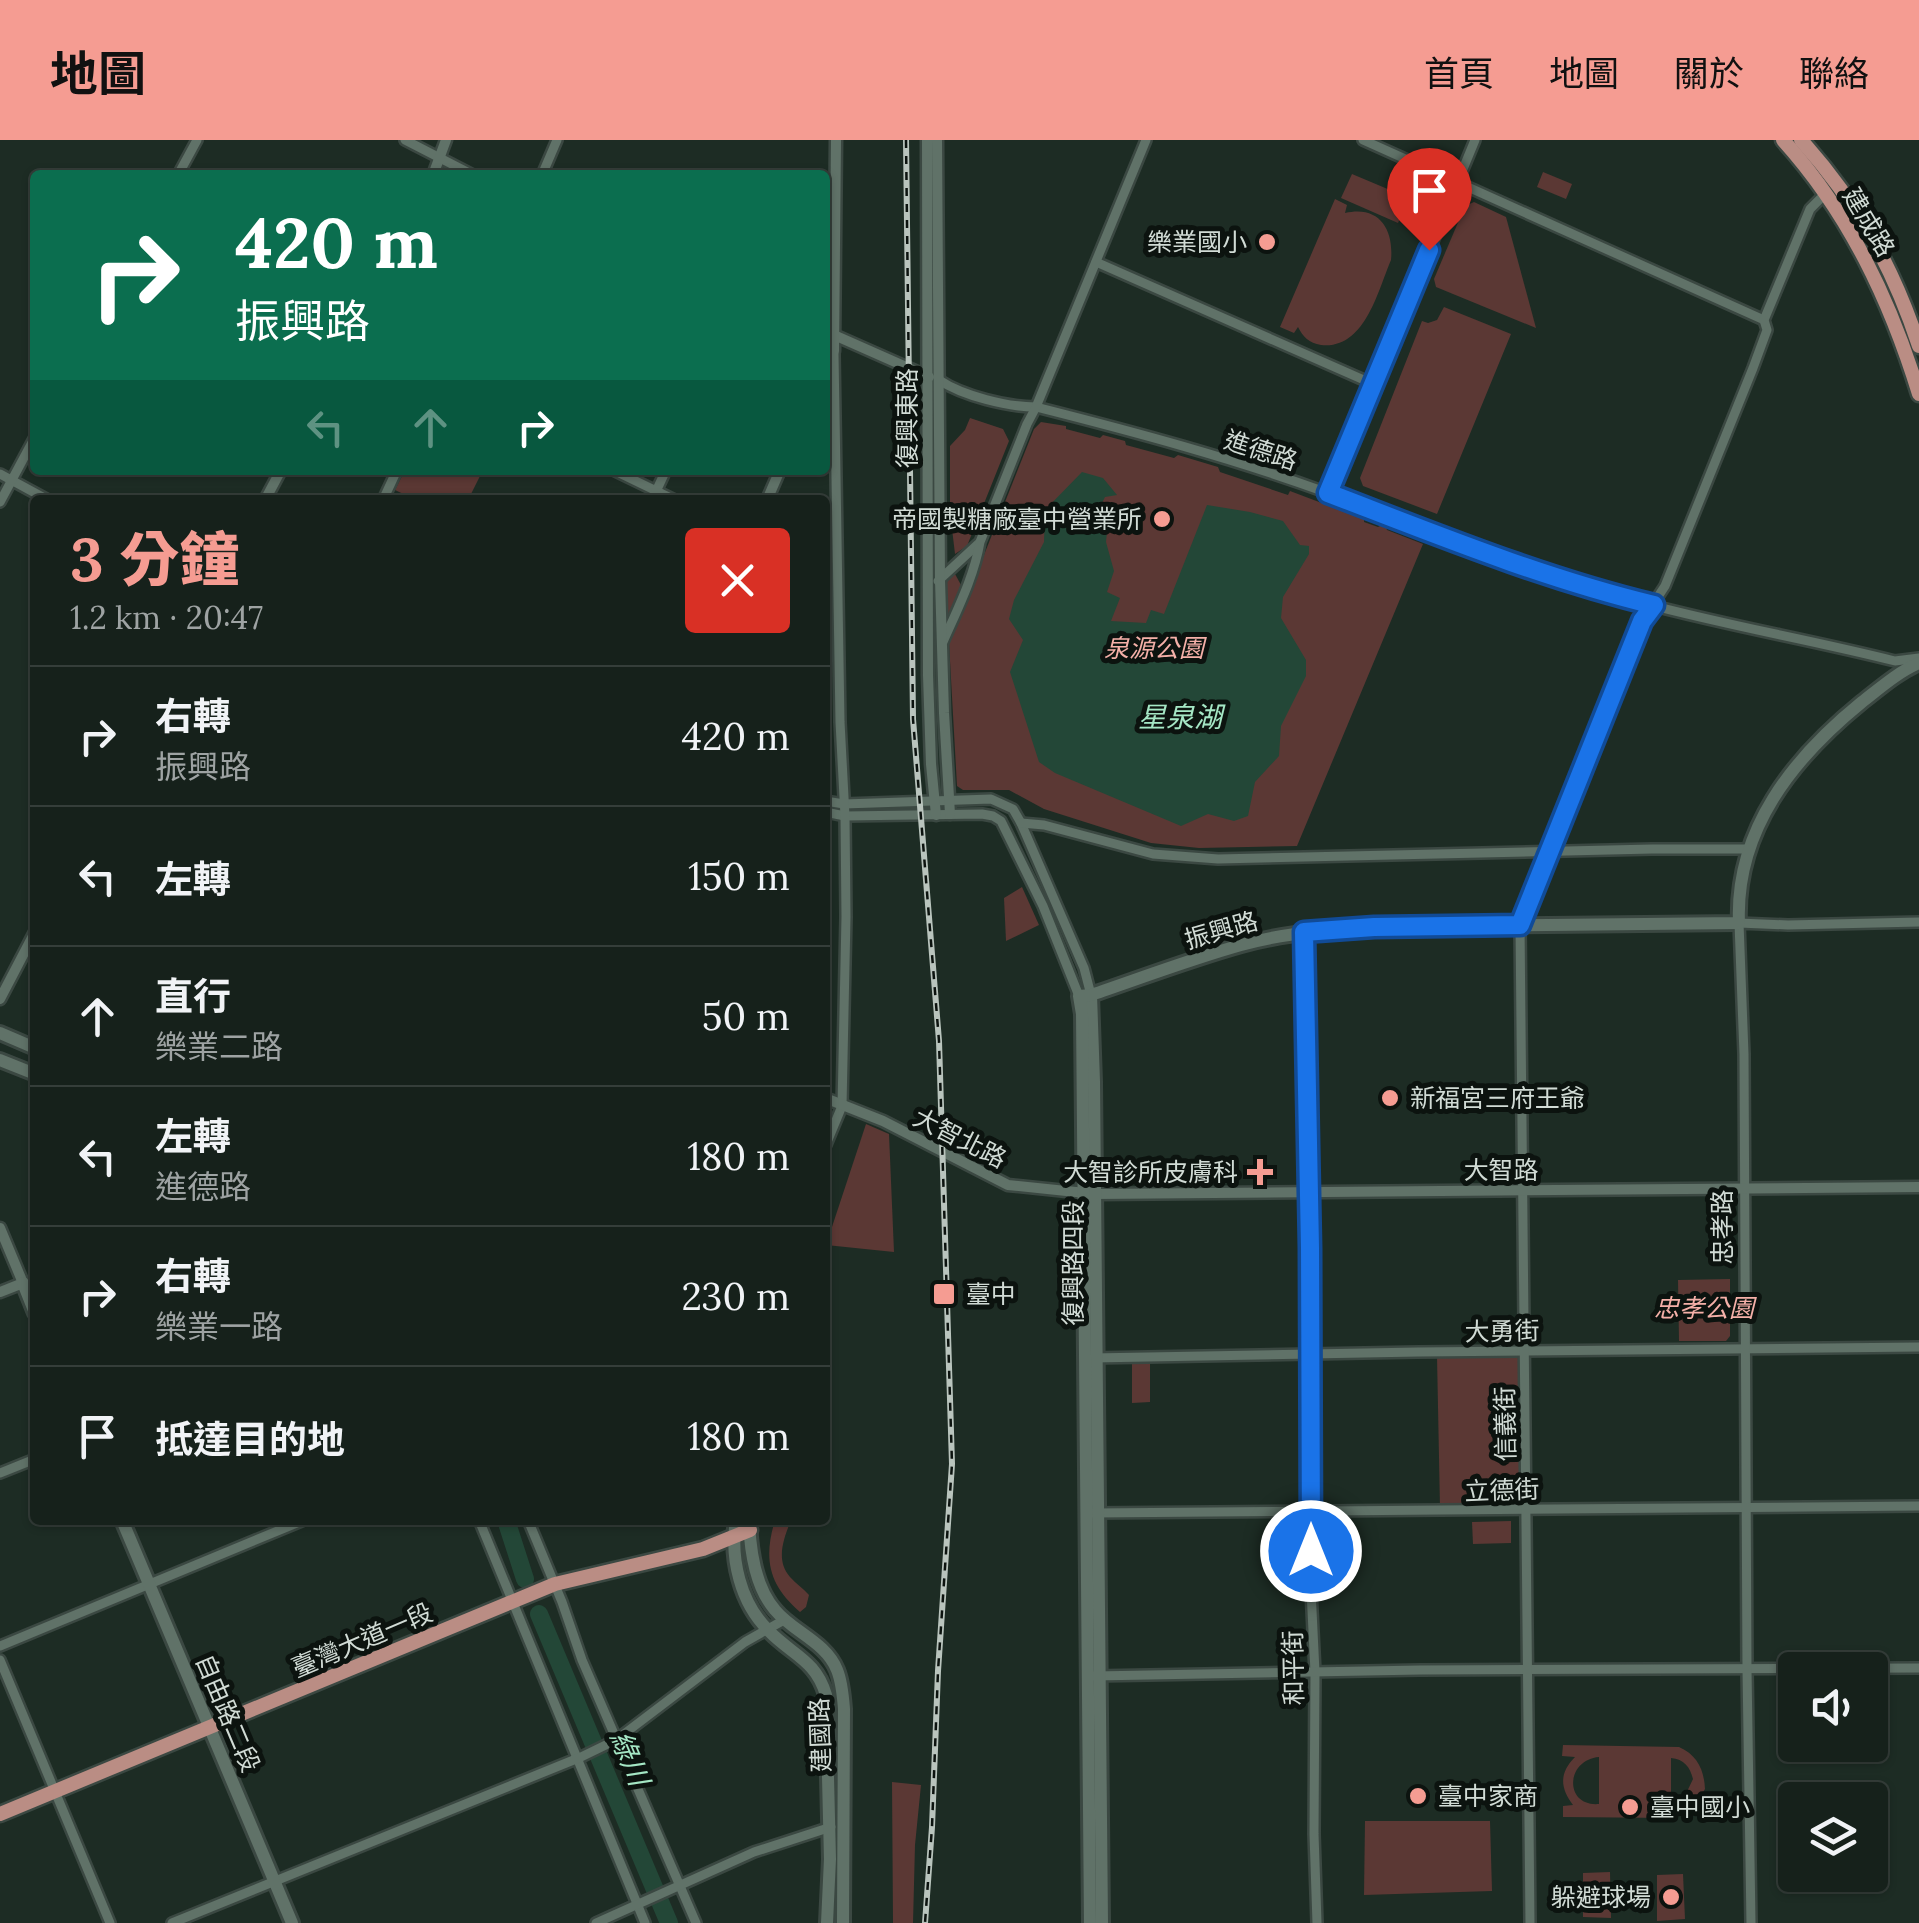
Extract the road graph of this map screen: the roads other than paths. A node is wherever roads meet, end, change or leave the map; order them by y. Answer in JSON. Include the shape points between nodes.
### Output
{"nodes":[{"id":1,"x":197,"y":140,"type":"edge"},
{"id":2,"x":405,"y":140,"type":"edge"},
{"id":3,"x":446,"y":140,"type":"edge"},
{"id":4,"x":557,"y":140,"type":"edge"},
{"id":5,"x":836,"y":140,"type":"edge"},
{"id":6,"x":927,"y":140,"type":"edge"},
{"id":7,"x":937,"y":140,"type":"edge"},
{"id":8,"x":1146,"y":140,"type":"edge"},
{"id":9,"x":1363,"y":140,"type":"edge"},
{"id":10,"x":1475,"y":140,"type":"edge"},
{"id":11,"x":1783,"y":140,"type":"edge"},
{"id":12,"x":1801,"y":140,"type":"edge"},
{"id":13,"x":440,"y":156,"type":"junction"},
{"id":14,"x":181,"y":170,"type":"edge"},
{"id":15,"x":435,"y":170,"type":"edge"},
{"id":16,"x":464,"y":170,"type":"edge"},
{"id":17,"x":544,"y":170,"type":"edge"},
{"id":18,"x":1457,"y":182,"type":"junction"},
{"id":19,"x":1826,"y":194,"type":"junction"},
{"id":20,"x":1096,"y":262,"type":"junction"},
{"id":21,"x":830,"y":305,"type":"edge"},
{"id":22,"x":1764,"y":320,"type":"junction"},
{"id":23,"x":830,"y":332,"type":"edge"},
{"id":24,"x":830,"y":336,"type":"edge"},
{"id":25,"x":1919,"y":346,"type":"edge"},
{"id":26,"x":834,"y":352,"type":"junction"},
{"id":27,"x":830,"y":360,"type":"edge"},
{"id":28,"x":926,"y":376,"type":"junction"},
{"id":29,"x":939,"y":380,"type":"junction"},
{"id":30,"x":1374,"y":384,"type":"junction"},
{"id":31,"x":1919,"y":394,"type":"edge"},
{"id":32,"x":1036,"y":408,"type":"junction"},
{"id":33,"x":30,"y":447,"type":"edge"},
{"id":34,"x":0,"y":474,"type":"edge"},
{"id":35,"x":621,"y":475,"type":"edge"},
{"id":36,"x":12,"y":481,"type":"junction"},
{"id":37,"x":1328,"y":493,"type":"junction"},
{"id":38,"x":39,"y":495,"type":"edge"},
{"id":39,"x":652,"y":495,"type":"edge"},
{"id":40,"x":0,"y":502,"type":"edge"},
{"id":41,"x":980,"y":542,"type":"junction"},
{"id":42,"x":940,"y":580,"type":"junction"},
{"id":43,"x":928,"y":591,"type":"junction"},
{"id":44,"x":1654,"y":605,"type":"junction"},
{"id":45,"x":941,"y":646,"type":"junction"},
{"id":46,"x":1919,"y":661,"type":"edge"},
{"id":47,"x":935,"y":801,"type":"junction"},
{"id":48,"x":949,"y":801,"type":"junction"},
{"id":49,"x":830,"y":803,"type":"edge"},
{"id":50,"x":844,"y":810,"type":"junction"},
{"id":51,"x":830,"y":811,"type":"edge"},
{"id":52,"x":950,"y":814,"type":"junction"},
{"id":53,"x":936,"y":815,"type":"junction"},
{"id":54,"x":1022,"y":822,"type":"junction"},
{"id":55,"x":1749,"y":850,"type":"junction"},
{"id":56,"x":1547,"y":853,"type":"junction"},
{"id":57,"x":1739,"y":922,"type":"junction"},
{"id":58,"x":1919,"y":922,"type":"edge"},
{"id":59,"x":1520,"y":925,"type":"junction"},
{"id":60,"x":1304,"y":932,"type":"junction"},
{"id":61,"x":30,"y":942,"type":"edge"},
{"id":62,"x":1085,"y":995,"type":"junction"},
{"id":63,"x":0,"y":999,"type":"edge"},
{"id":64,"x":0,"y":1032,"type":"edge"},
{"id":65,"x":30,"y":1046,"type":"edge"},
{"id":66,"x":0,"y":1060,"type":"edge"},
{"id":67,"x":30,"y":1072,"type":"edge"},
{"id":68,"x":830,"y":1100,"type":"edge"},
{"id":69,"x":842,"y":1106,"type":"junction"},
{"id":70,"x":830,"y":1134,"type":"edge"},
{"id":71,"x":1919,"y":1187,"type":"edge"},
{"id":72,"x":1744,"y":1189,"type":"junction"},
{"id":73,"x":1524,"y":1190,"type":"junction"},
{"id":74,"x":1089,"y":1193,"type":"junction"},
{"id":75,"x":1308,"y":1194,"type":"junction"},
{"id":76,"x":0,"y":1228,"type":"edge"},
{"id":77,"x":29,"y":1281,"type":"edge"},
{"id":78,"x":0,"y":1292,"type":"edge"},
{"id":79,"x":1919,"y":1348,"type":"edge"},
{"id":80,"x":1745,"y":1350,"type":"junction"},
{"id":81,"x":1524,"y":1351,"type":"junction"},
{"id":82,"x":1311,"y":1354,"type":"junction"},
{"id":83,"x":1090,"y":1358,"type":"junction"},
{"id":84,"x":30,"y":1461,"type":"edge"},
{"id":85,"x":0,"y":1473,"type":"edge"},
{"id":86,"x":1919,"y":1506,"type":"edge"},
{"id":87,"x":1748,"y":1508,"type":"junction"},
{"id":88,"x":1526,"y":1509,"type":"junction"},
{"id":89,"x":1311,"y":1512,"type":"junction"},
{"id":90,"x":1092,"y":1513,"type":"junction"},
{"id":91,"x":124,"y":1525,"type":"edge"},
{"id":92,"x":292,"y":1525,"type":"edge"},
{"id":93,"x":481,"y":1525,"type":"edge"},
{"id":94,"x":530,"y":1525,"type":"edge"},
{"id":95,"x":735,"y":1525,"type":"edge"},
{"id":96,"x":749,"y":1525,"type":"edge"},
{"id":97,"x":733,"y":1538,"type":"junction"},
{"id":98,"x":150,"y":1584,"type":"junction"},
{"id":99,"x":551,"y":1585,"type":"junction"},
{"id":100,"x":516,"y":1600,"type":"junction"},
{"id":101,"x":784,"y":1620,"type":"junction"},
{"id":102,"x":767,"y":1630,"type":"junction"},
{"id":103,"x":0,"y":1646,"type":"edge"},
{"id":104,"x":0,"y":1660,"type":"edge"},
{"id":105,"x":1919,"y":1668,"type":"edge"},
{"id":106,"x":1526,"y":1669,"type":"junction"},
{"id":107,"x":1747,"y":1670,"type":"junction"},
{"id":108,"x":1315,"y":1672,"type":"junction"},
{"id":109,"x":1093,"y":1676,"type":"junction"},
{"id":110,"x":209,"y":1728,"type":"junction"},
{"id":111,"x":611,"y":1742,"type":"junction"},
{"id":112,"x":579,"y":1758,"type":"junction"},
{"id":113,"x":54,"y":1792,"type":"junction"},
{"id":114,"x":0,"y":1814,"type":"edge"},
{"id":115,"x":837,"y":1826,"type":"junction"},
{"id":116,"x":276,"y":1880,"type":"junction"},
{"id":117,"x":680,"y":1885,"type":"junction"},
{"id":118,"x":641,"y":1904,"type":"junction"},
{"id":119,"x":110,"y":1923,"type":"edge"},
{"id":120,"x":172,"y":1923,"type":"edge"},
{"id":121,"x":292,"y":1923,"type":"edge"},
{"id":122,"x":596,"y":1923,"type":"edge"},
{"id":123,"x":645,"y":1923,"type":"edge"},
{"id":124,"x":696,"y":1923,"type":"edge"},
{"id":125,"x":827,"y":1923,"type":"edge"},
{"id":126,"x":843,"y":1923,"type":"edge"},
{"id":127,"x":1090,"y":1923,"type":"edge"},
{"id":128,"x":1102,"y":1923,"type":"edge"},
{"id":129,"x":1317,"y":1923,"type":"edge"},
{"id":130,"x":1530,"y":1923,"type":"edge"},
{"id":131,"x":1751,"y":1923,"type":"edge"}],
"edges":[{"from":1,"to":14,"type":"street"},
{"from":2,"to":13,"type":"street"},
{"from":3,"to":13,"type":"street"},
{"from":4,"to":17,"type":"street"},
{"from":5,"to":21,"type":"street"},
{"from":6,"to":28,"type":"street","name":"復興東路"},
{"from":7,"to":29,"type":"street","name":"復興東路"},
{"from":8,"to":20,"type":"street"},
{"from":9,"to":18,"type":"street"},
{"from":10,"to":18,"type":"street"},
{"from":11,"to":19,"type":"main road","name":"建成路"},
{"from":12,"to":25,"type":"main road","name":"建成路","via":[[1870,232]]},
{"from":13,"to":15,"type":"street"},
{"from":13,"to":16,"type":"street"},
{"from":18,"to":22,"type":"street"},
{"from":18,"to":30,"type":"street"},
{"from":19,"to":22,"type":"street","via":[[1810,209]]},
{"from":19,"to":31,"type":"main road","name":"建成路","via":[[1879,285]]},
{"from":20,"to":30,"type":"street"},
{"from":20,"to":32,"type":"street"},
{"from":22,"to":44,"type":"street","via":[[1767,330],[1753,368]]},
{"from":23,"to":28,"type":"street","name":"進德路"},
{"from":24,"to":26,"type":"street"},
{"from":26,"to":27,"type":"street"},
{"from":26,"to":50,"type":"street"},
{"from":28,"to":29,"type":"street","name":"進德路"},
{"from":28,"to":43,"type":"street","name":"復興東路"},
{"from":29,"to":32,"type":"street","name":"進德路"},
{"from":29,"to":42,"type":"street","name":"復興東路"},
{"from":30,"to":37,"type":"street"},
{"from":32,"to":37,"type":"street","name":"進德路"},
{"from":32,"to":41,"type":"street"},
{"from":33,"to":36,"type":"street"},
{"from":34,"to":36,"type":"street"},
{"from":35,"to":39,"type":"street"},
{"from":36,"to":38,"type":"street"},
{"from":36,"to":40,"type":"street"},
{"from":37,"to":44,"type":"street","name":"進德路","via":[[1460,544]]},
{"from":41,"to":42,"type":"street"},
{"from":41,"to":45,"type":"street"},
{"from":42,"to":43,"type":"street"},
{"from":42,"to":45,"type":"street","name":"復興東路"},
{"from":43,"to":47,"type":"street","name":"復興東路"},
{"from":44,"to":46,"type":"street","name":"進德路"},
{"from":44,"to":56,"type":"street"},
{"from":45,"to":48,"type":"street","name":"復興東路"},
{"from":46,"to":55,"type":"main road","name":"忠孝路","via":[[1853,710],[1799,762]]},
{"from":47,"to":48,"type":"street","name":"復興路四段"},
{"from":47,"to":50,"type":"street","name":"復興路四段"},
{"from":47,"to":53,"type":"street","name":"復興東路"},
{"from":48,"to":52,"type":"street","name":"復興東路"},
{"from":48,"to":54,"type":"street","name":"復興路四段","via":[[997,801]]},
{"from":49,"to":50,"type":"street","name":"復興路四段"},
{"from":50,"to":51,"type":"street","name":"復興路四段"},
{"from":50,"to":53,"type":"street","name":"復興路四段"},
{"from":50,"to":69,"type":"street"},
{"from":52,"to":53,"type":"street","name":"復興路四段"},
{"from":52,"to":62,"type":"street","name":"復興路四段","via":[[988,814],[1001,821]]},
{"from":54,"to":56,"type":"street","via":[[1177,857]]},
{"from":54,"to":62,"type":"street","name":"復興路四段","via":[[1084,968]]},
{"from":55,"to":56,"type":"street"},
{"from":55,"to":57,"type":"main road","name":"忠孝路"},
{"from":56,"to":59,"type":"street"},
{"from":57,"to":58,"type":"street"},
{"from":57,"to":59,"type":"main road","name":"振興路"},
{"from":57,"to":72,"type":"street","name":"忠孝路"},
{"from":59,"to":60,"type":"main road","name":"振興路"},
{"from":59,"to":73,"type":"street","name":"信義街"},
{"from":60,"to":62,"type":"main road","name":"振興路"},
{"from":60,"to":75,"type":"street","name":"和平街"},
{"from":61,"to":63,"type":"street"},
{"from":62,"to":74,"type":"main road","name":"復興路四段"},
{"from":64,"to":65,"type":"main road"},
{"from":66,"to":67,"type":"main road"},
{"from":68,"to":69,"type":"street","name":"大智北路"},
{"from":69,"to":70,"type":"street"},
{"from":69,"to":74,"type":"street","name":"大智北路","via":[[1008,1185]]},
{"from":71,"to":72,"type":"street","name":"大智路"},
{"from":72,"to":73,"type":"street","name":"大智路"},
{"from":72,"to":80,"type":"street","name":"忠孝路"},
{"from":73,"to":75,"type":"street","name":"大智路"},
{"from":73,"to":81,"type":"street","name":"信義街"},
{"from":74,"to":75,"type":"street","name":"大智路"},
{"from":74,"to":83,"type":"main road","name":"復興路四段"},
{"from":75,"to":82,"type":"street","name":"和平街"},
{"from":76,"to":77,"type":"street"},
{"from":77,"to":78,"type":"street"},
{"from":79,"to":80,"type":"street","name":"大勇街"},
{"from":80,"to":81,"type":"street","name":"大勇街"},
{"from":80,"to":87,"type":"street","name":"忠孝路"},
{"from":81,"to":82,"type":"street","name":"大勇街"},
{"from":81,"to":88,"type":"street","name":"信義街"},
{"from":82,"to":83,"type":"street","name":"大勇街"},
{"from":82,"to":89,"type":"street","name":"和平街"},
{"from":83,"to":90,"type":"main road","name":"復興路四段"},
{"from":84,"to":85,"type":"street"},
{"from":86,"to":87,"type":"street","name":"立德街"},
{"from":87,"to":88,"type":"street","name":"立德街"},
{"from":87,"to":107,"type":"street","name":"忠孝路"},
{"from":88,"to":89,"type":"street","name":"立德街"},
{"from":88,"to":106,"type":"street","name":"信義街"},
{"from":89,"to":90,"type":"street","name":"立德街"},
{"from":89,"to":108,"type":"street","name":"和平街"},
{"from":90,"to":109,"type":"main road","name":"復興路四段"},
{"from":91,"to":98,"type":"main road","name":"自由路二段"},
{"from":92,"to":98,"type":"street"},
{"from":93,"to":100,"type":"street"},
{"from":94,"to":99,"type":"street"},
{"from":95,"to":97,"type":"main road","name":"建國路"},
{"from":96,"to":97,"type":"main road","name":"臺灣大道一段"},
{"from":96,"to":101,"type":"main road","name":"建國路","via":[[762,1587]]},
{"from":97,"to":99,"type":"main road","name":"臺灣大道一段"},
{"from":97,"to":102,"type":"main road","name":"建國路","via":[[742,1586]]},
{"from":98,"to":103,"type":"street"},
{"from":98,"to":110,"type":"main road","name":"自由路二段"},
{"from":99,"to":100,"type":"main road","name":"臺灣大道一段"},
{"from":99,"to":111,"type":"street"},
{"from":100,"to":110,"type":"main road","name":"臺灣大道一段"},
{"from":100,"to":112,"type":"street"},
{"from":101,"to":102,"type":"street"},
{"from":101,"to":115,"type":"main road","name":"建國路","via":[[837,1669],[844,1708]]},
{"from":102,"to":111,"type":"street"},
{"from":102,"to":115,"type":"main road","name":"建國路","via":[[811,1665],[823,1686]]},
{"from":104,"to":113,"type":"street"},
{"from":105,"to":107,"type":"street"},
{"from":106,"to":107,"type":"street"},
{"from":106,"to":108,"type":"street"},
{"from":106,"to":130,"type":"street","name":"信義街"},
{"from":107,"to":131,"type":"street","name":"忠孝路"},
{"from":108,"to":109,"type":"street"},
{"from":108,"to":129,"type":"street","name":"和平街"},
{"from":109,"to":127,"type":"main road","name":"復興路四段"},
{"from":109,"to":128,"type":"main road","name":"復興路四段"},
{"from":110,"to":113,"type":"main road","name":"臺灣大道一段"},
{"from":110,"to":116,"type":"main road","name":"自由路二段"},
{"from":111,"to":112,"type":"street"},
{"from":111,"to":117,"type":"street"},
{"from":112,"to":116,"type":"street"},
{"from":112,"to":118,"type":"street"},
{"from":113,"to":114,"type":"main road","name":"臺灣大道一段"},
{"from":113,"to":119,"type":"street"},
{"from":115,"to":117,"type":"street"},
{"from":115,"to":125,"type":"main road","name":"建國路"},
{"from":115,"to":126,"type":"main road","name":"建國路"},
{"from":116,"to":120,"type":"street"},
{"from":116,"to":121,"type":"main road","name":"自由路二段"},
{"from":117,"to":118,"type":"street"},
{"from":117,"to":124,"type":"street"},
{"from":118,"to":122,"type":"street"},
{"from":118,"to":123,"type":"street"}]}
